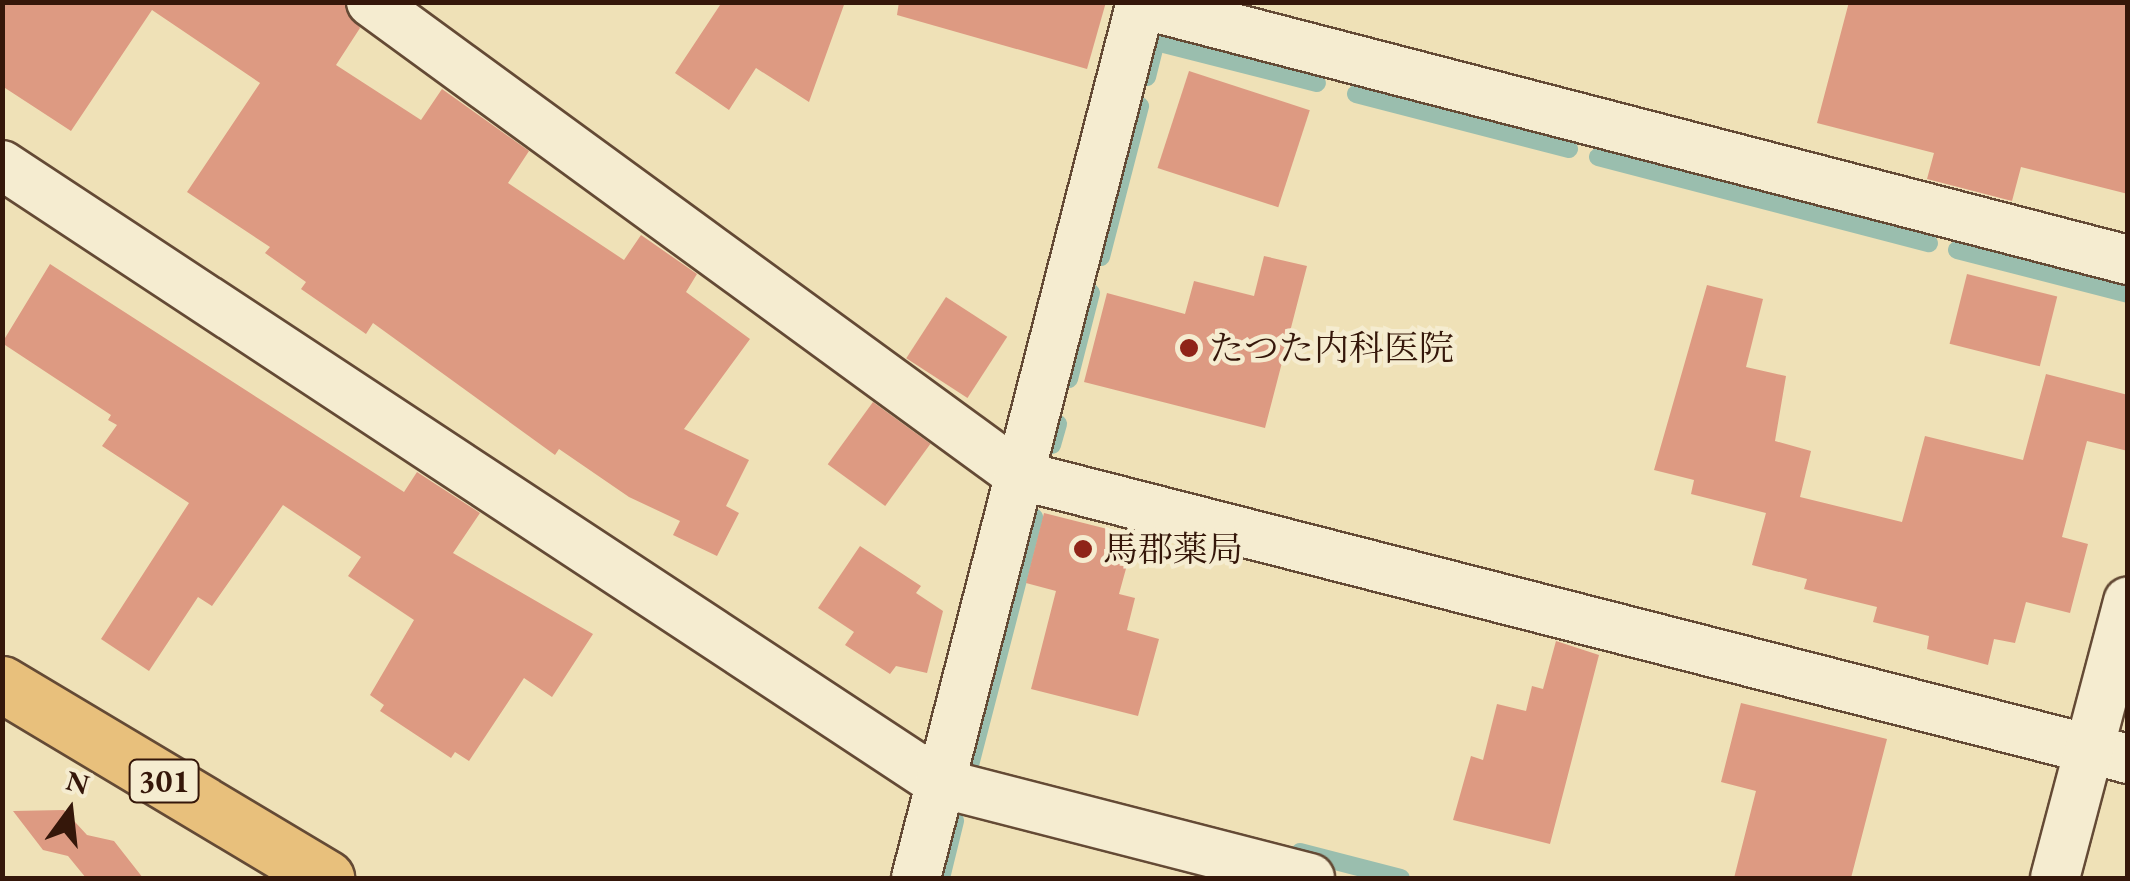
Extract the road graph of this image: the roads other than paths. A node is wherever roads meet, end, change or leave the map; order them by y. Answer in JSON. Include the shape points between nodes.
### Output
{"nodes":[{"id":1,"x":371,"y":2,"type":"edge"},
{"id":2,"x":1141,"y":3,"type":"edge"},
{"id":3,"x":2,"y":165,"type":"edge"},
{"id":4,"x":2128,"y":260,"type":"edge"},
{"id":5,"x":1019,"y":475,"type":"junction"},
{"id":6,"x":2128,"y":601,"type":"edge"},
{"id":7,"x":2,"y":684,"type":"edge"},
{"id":8,"x":2108,"y":754,"type":"edge"},
{"id":9,"x":940,"y":783,"type":"junction"},
{"id":10,"x":326,"y":878,"type":"edge"},
{"id":11,"x":916,"y":878,"type":"edge"},
{"id":12,"x":1310,"y":878,"type":"edge"},
{"id":13,"x":2056,"y":878,"type":"edge"}],
"edges":[{"from":1,"to":5,"type":"street"},
{"from":2,"to":4,"type":"street"},
{"from":2,"to":5,"type":"street"},
{"from":3,"to":9,"type":"street"},
{"from":5,"to":8,"type":"street"},
{"from":5,"to":9,"type":"street"},
{"from":6,"to":8,"type":"street"},
{"from":7,"to":10,"type":"highway","number":"301"},
{"from":8,"to":13,"type":"street"},
{"from":9,"to":11,"type":"street"},
{"from":9,"to":12,"type":"street"}]}
